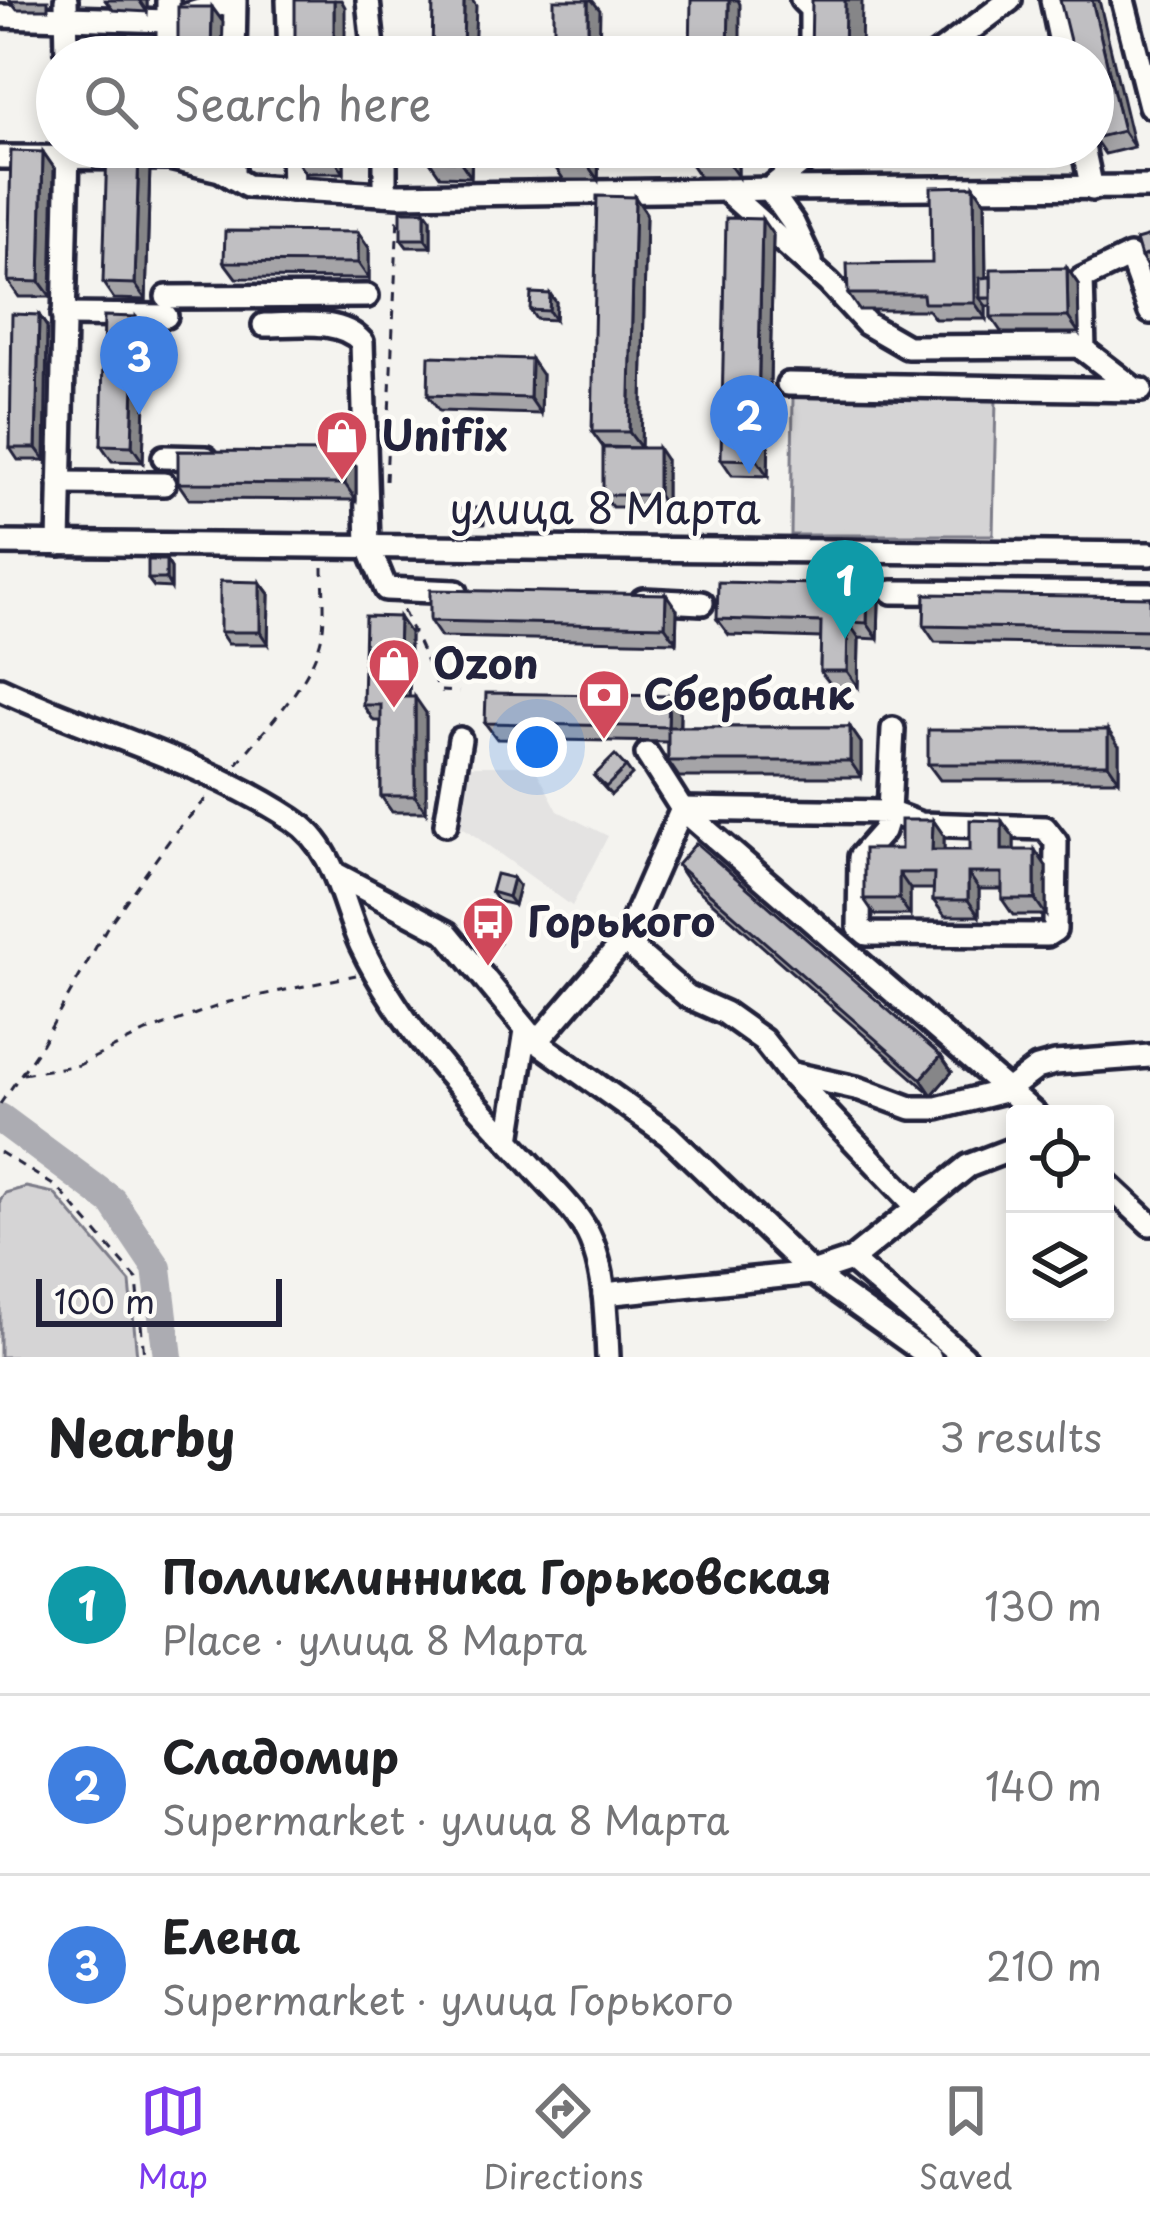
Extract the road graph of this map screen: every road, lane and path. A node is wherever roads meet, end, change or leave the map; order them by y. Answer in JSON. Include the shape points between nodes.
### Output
{"nodes":[{"id":1,"x":235,"y":0,"type":"edge"},
{"id":2,"x":288,"y":0,"type":"edge"},
{"id":3,"x":368,"y":0,"type":"edge"},
{"id":4,"x":802,"y":0,"type":"edge"},
{"id":5,"x":1052,"y":0,"type":"edge"},
{"id":6,"x":1123,"y":0,"type":"edge"},
{"id":7,"x":1004,"y":2,"type":"edge"},
{"id":8,"x":67,"y":10,"type":"edge"},
{"id":9,"x":168,"y":10,"type":"edge"},
{"id":10,"x":0,"y":16,"type":"edge"},
{"id":11,"x":1140,"y":24,"type":"edge"},
{"id":12,"x":234,"y":36,"type":"edge"},
{"id":13,"x":289,"y":36,"type":"edge"},
{"id":14,"x":372,"y":36,"type":"edge"},
{"id":15,"x":811,"y":36,"type":"edge"},
{"id":16,"x":961,"y":36,"type":"edge"},
{"id":17,"x":1060,"y":36,"type":"edge"},
{"id":18,"x":1150,"y":106,"type":"edge"},
{"id":19,"x":36,"y":155,"type":"edge"},
{"id":20,"x":0,"y":158,"type":"edge"},
{"id":21,"x":68,"y":168,"type":"edge"},
{"id":22,"x":214,"y":168,"type":"edge"},
{"id":23,"x":233,"y":168,"type":"edge"},
{"id":24,"x":293,"y":168,"type":"edge"},
{"id":25,"x":388,"y":168,"type":"edge"},
{"id":26,"x":793,"y":168,"type":"edge"},
{"id":27,"x":1088,"y":168,"type":"edge"},
{"id":28,"x":233,"y":178,"type":"junction"},
{"id":29,"x":1150,"y":187,"type":"edge"},
{"id":30,"x":293,"y":188,"type":"junction"},
{"id":31,"x":769,"y":189,"type":"junction"},
{"id":32,"x":1092,"y":189,"type":"junction"},
{"id":33,"x":725,"y":190,"type":"junction"},
{"id":34,"x":392,"y":194,"type":"junction"},
{"id":35,"x":816,"y":272,"type":"junction"},
{"id":36,"x":367,"y":296,"type":"dead end"},
{"id":37,"x":1150,"y":312,"type":"edge"},
{"id":38,"x":63,"y":315,"type":"junction"},
{"id":39,"x":264,"y":325,"type":"dead end"},
{"id":40,"x":1084,"y":350,"type":"junction"},
{"id":41,"x":788,"y":384,"type":"dead end"},
{"id":42,"x":1143,"y":390,"type":"edge"},
{"id":43,"x":164,"y":457,"type":"dead end"},
{"id":44,"x":232,"y":459,"type":"edge"},
{"id":45,"x":60,"y":483,"type":"junction"},
{"id":46,"x":164,"y":484,"type":"dead end"},
{"id":47,"x":386,"y":499,"type":"dead end"},
{"id":48,"x":0,"y":543,"type":"edge"},
{"id":49,"x":59,"y":544,"type":"junction"},
{"id":50,"x":323,"y":545,"type":"junction"},
{"id":51,"x":368,"y":545,"type":"junction"},
{"id":52,"x":1150,"y":554,"type":"edge"},
{"id":53,"x":386,"y":589,"type":"junction"},
{"id":54,"x":892,"y":592,"type":"dead end"},
{"id":55,"x":476,"y":593,"type":"edge"},
{"id":56,"x":1150,"y":594,"type":"edge"},
{"id":57,"x":612,"y":599,"type":"edge"},
{"id":58,"x":702,"y":603,"type":"dead end"},
{"id":59,"x":0,"y":689,"type":"edge"},
{"id":60,"x":458,"y":692,"type":"dead end"},
{"id":61,"x":893,"y":729,"type":"dead end"},
{"id":62,"x":460,"y":739,"type":"dead end"},
{"id":63,"x":647,"y":754,"type":"dead end"},
{"id":64,"x":224,"y":781,"type":"junction"},
{"id":65,"x":682,"y":809,"type":"junction"},
{"id":66,"x":889,"y":812,"type":"junction"},
{"id":67,"x":446,"y":824,"type":"dead end"},
{"id":68,"x":336,"y":874,"type":"junction"},
{"id":69,"x":624,"y":941,"type":"junction"},
{"id":70,"x":376,"y":971,"type":"junction"},
{"id":71,"x":532,"y":1036,"type":"junction"},
{"id":72,"x":1150,"y":1056,"type":"edge"},
{"id":73,"x":789,"y":1073,"type":"junction"},
{"id":74,"x":20,"y":1075,"type":"junction"},
{"id":75,"x":1008,"y":1090,"type":"junction"},
{"id":76,"x":0,"y":1104,"type":"edge"},
{"id":77,"x":1025,"y":1105,"type":"edge"},
{"id":78,"x":509,"y":1140,"type":"junction"},
{"id":79,"x":1006,"y":1151,"type":"edge"},
{"id":80,"x":0,"y":1152,"type":"edge"},
{"id":81,"x":1114,"y":1189,"type":"edge"},
{"id":82,"x":916,"y":1207,"type":"junction"},
{"id":83,"x":1145,"y":1212,"type":"edge"},
{"id":84,"x":851,"y":1260,"type":"junction"},
{"id":85,"x":812,"y":1273,"type":"junction"},
{"id":86,"x":604,"y":1294,"type":"junction"},
{"id":87,"x":609,"y":1356,"type":"edge"},
{"id":88,"x":144,"y":1357,"type":"edge"},
{"id":89,"x":930,"y":1357,"type":"edge"},
{"id":90,"x":964,"y":1357,"type":"edge"}],
"edges":[{"from":1,"to":9,"type":"street"},
{"from":1,"to":12,"type":"street"},
{"from":2,"to":13,"type":"street"},
{"from":3,"to":14,"type":"street"},
{"from":4,"to":15,"type":"street","via":[[811,9]]},
{"from":5,"to":17,"type":"street"},
{"from":6,"to":11,"type":"street"},
{"from":7,"to":16,"type":"street"},
{"from":8,"to":9,"type":"street"},
{"from":8,"to":10,"type":"street"},
{"from":11,"to":18,"type":"street"},
{"from":19,"to":20,"type":"street"},
{"from":21,"to":38,"type":"street"},
{"from":22,"to":28,"type":"street"},
{"from":23,"to":28,"type":"street"},
{"from":24,"to":30,"type":"street"},
{"from":25,"to":34,"type":"street"},
{"from":26,"to":31,"type":"street"},
{"from":27,"to":32,"type":"street"},
{"from":28,"to":30,"type":"street"},
{"from":29,"to":32,"type":"street"},
{"from":30,"to":34,"type":"street"},
{"from":31,"to":32,"type":"street"},
{"from":31,"to":33,"type":"street"},
{"from":31,"to":35,"type":"street"},
{"from":33,"to":34,"type":"street"},
{"from":33,"to":35,"type":"street"},
{"from":34,"to":47,"type":"path"},
{"from":35,"to":40,"type":"street","via":[[867,324],[907,347]]},
{"from":36,"to":38,"type":"street"},
{"from":37,"to":40,"type":"street","via":[[1130,256],[1092,273],[1082,279]]},
{"from":38,"to":45,"type":"street"},
{"from":39,"to":51,"type":"street","via":[[335,326],[362,342],[357,461]]},
{"from":40,"to":42,"type":"street"},
{"from":41,"to":42,"type":"street"},
{"from":43,"to":44,"type":"street"},
{"from":45,"to":46,"type":"street"},
{"from":45,"to":49,"type":"street"},
{"from":48,"to":49,"type":"street","name":"улица 8 Марта"},
{"from":49,"to":50,"type":"street","name":"улица 8 Марта"},
{"from":50,"to":51,"type":"street","name":"улица 8 Марта"},
{"from":50,"to":64,"type":"path","via":[[314,659]]},
{"from":51,"to":52,"type":"street","name":"улица 8 Марта"},
{"from":51,"to":53,"type":"street"},
{"from":53,"to":55,"type":"street"},
{"from":53,"to":60,"type":"path","via":[[409,618],[440,691]]},
{"from":54,"to":56,"type":"street"},
{"from":57,"to":58,"type":"street"},
{"from":59,"to":64,"type":"street"},
{"from":61,"to":66,"type":"street"},
{"from":62,"to":67,"type":"street"},
{"from":63,"to":65,"type":"street"},
{"from":64,"to":68,"type":"street","via":[[296,821]]},
{"from":64,"to":74,"type":"path","via":[[176,831],[106,929]]},
{"from":65,"to":66,"type":"street"},
{"from":65,"to":69,"type":"street"},
{"from":65,"to":75,"type":"street"},
{"from":66,"to":66,"type":"street","via":[[860,857],[859,927],[867,934],[1055,930],[1056,842],[1046,828],[921,824]]},
{"from":68,"to":70,"type":"street"},
{"from":68,"to":71,"type":"street","via":[[447,932]]},
{"from":69,"to":71,"type":"street"},
{"from":69,"to":73,"type":"street","via":[[687,996],[764,1040]]},
{"from":70,"to":74,"type":"path","via":[[229,1002],[79,1065]]},
{"from":70,"to":78,"type":"street","via":[[428,1050]]},
{"from":71,"to":78,"type":"street"},
{"from":71,"to":85,"type":"street","via":[[668,1135]]},
{"from":72,"to":75,"type":"street","via":[[1055,1063]]},
{"from":73,"to":75,"type":"street","via":[[910,1108]]},
{"from":73,"to":82,"type":"street"},
{"from":74,"to":76,"type":"path"},
{"from":75,"to":77,"type":"street"},
{"from":78,"to":86,"type":"street","via":[[590,1238]]},
{"from":79,"to":82,"type":"street","via":[[968,1166]]},
{"from":80,"to":88,"type":"path","via":[[58,1188],[137,1279]]},
{"from":81,"to":83,"type":"street"},
{"from":82,"to":84,"type":"street"},
{"from":84,"to":85,"type":"street"},
{"from":84,"to":90,"type":"street"},
{"from":85,"to":86,"type":"street"},
{"from":85,"to":89,"type":"street"},
{"from":86,"to":87,"type":"street"}]}
